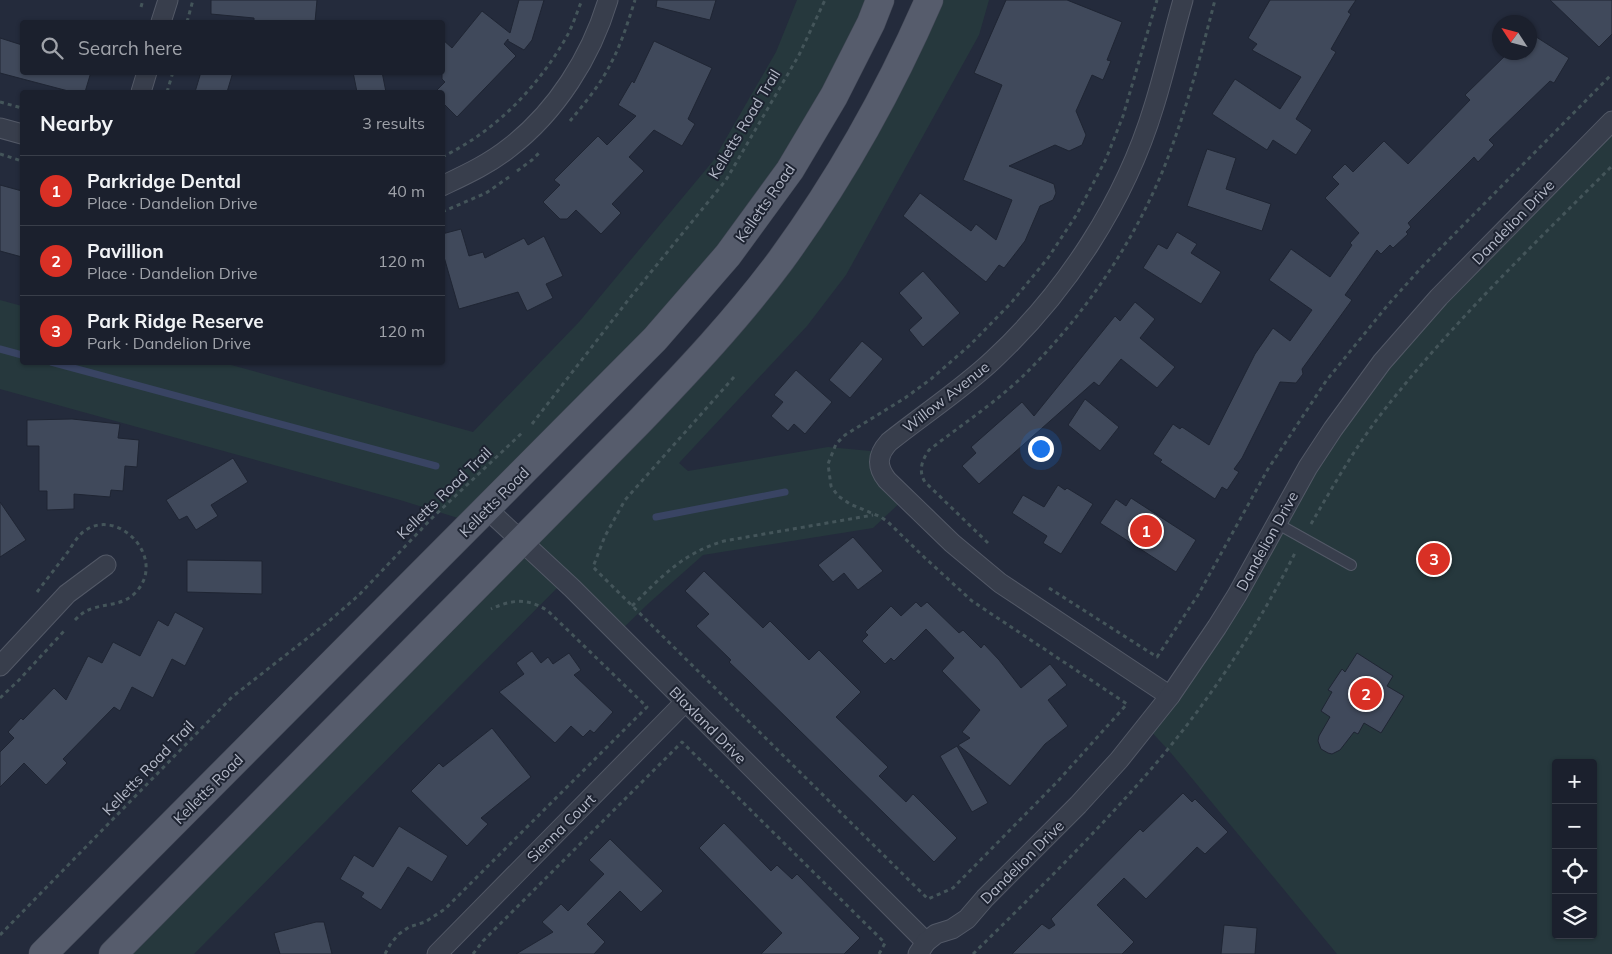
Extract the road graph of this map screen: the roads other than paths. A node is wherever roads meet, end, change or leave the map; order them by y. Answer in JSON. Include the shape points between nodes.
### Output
{"nodes":[{"id":1,"x":168,"y":0,"type":"edge"},
{"id":2,"x":608,"y":0,"type":"edge"},
{"id":3,"x":880,"y":0,"type":"edge"},
{"id":4,"x":929,"y":0,"type":"edge"},
{"id":5,"x":1183,"y":0,"type":"edge"},
{"id":6,"x":162,"y":20,"type":"edge"},
{"id":7,"x":146,"y":75,"type":"edge"},
{"id":8,"x":142,"y":90,"type":"edge"},
{"id":9,"x":1612,"y":121,"type":"edge"},
{"id":10,"x":0,"y":128,"type":"edge"},
{"id":11,"x":20,"y":133,"type":"edge"},
{"id":12,"x":445,"y":184,"type":"edge"},
{"id":13,"x":487,"y":509,"type":"junction"},
{"id":14,"x":1276,"y":523,"type":"junction"},
{"id":15,"x":522,"y":541,"type":"junction"},
{"id":16,"x":106,"y":565,"type":"dead end"},
{"id":17,"x":1351,"y":565,"type":"dead end"},
{"id":18,"x":0,"y":666,"type":"edge"},
{"id":19,"x":1170,"y":696,"type":"junction"},
{"id":20,"x":685,"y":702,"type":"junction"},
{"id":21,"x":922,"y":948,"type":"edge"},
{"id":22,"x":43,"y":954,"type":"edge"},
{"id":23,"x":113,"y":954,"type":"edge"},
{"id":24,"x":437,"y":954,"type":"edge"}],
"edges":[{"from":1,"to":6,"type":"street"},
{"from":2,"to":12,"type":"street","via":[[576,73],[534,125],[486,164]]},
{"from":3,"to":13,"type":"main road","name":"Kelletts Road","via":[[834,96],[790,170],[728,255],[655,339]]},
{"from":4,"to":15,"type":"main road","via":[[904,58],[870,122],[780,261],[721,334]]},
{"from":5,"to":19,"type":"street","name":"Willow Avenue","via":[[1154,106],[1138,150],[1118,194],[1080,258],[1013,341],[976,376],[889,442],[878,459],[887,480],[974,563],[1037,609]]},
{"from":7,"to":8,"type":"street"},
{"from":9,"to":14,"type":"street","name":"Dandelion Drive","via":[[1406,334],[1333,429]]},
{"from":10,"to":11,"type":"street"},
{"from":13,"to":15,"type":"street","name":"Blaxland Drive"},
{"from":13,"to":22,"type":"main road","name":"Kelletts Road"},
{"from":14,"to":17,"type":"lane"},
{"from":14,"to":19,"type":"street","name":"Dandelion Drive","via":[[1237,595]]},
{"from":15,"to":20,"type":"street","name":"Blaxland Drive"},
{"from":15,"to":23,"type":"main road"},
{"from":16,"to":18,"type":"street","via":[[68,594]]},
{"from":19,"to":21,"type":"street","name":"Dandelion Drive","via":[[1101,781],[967,919],[936,934]]},
{"from":20,"to":21,"type":"street","name":"Blaxland Drive"},
{"from":20,"to":24,"type":"street","name":"Sienna Court"}]}
